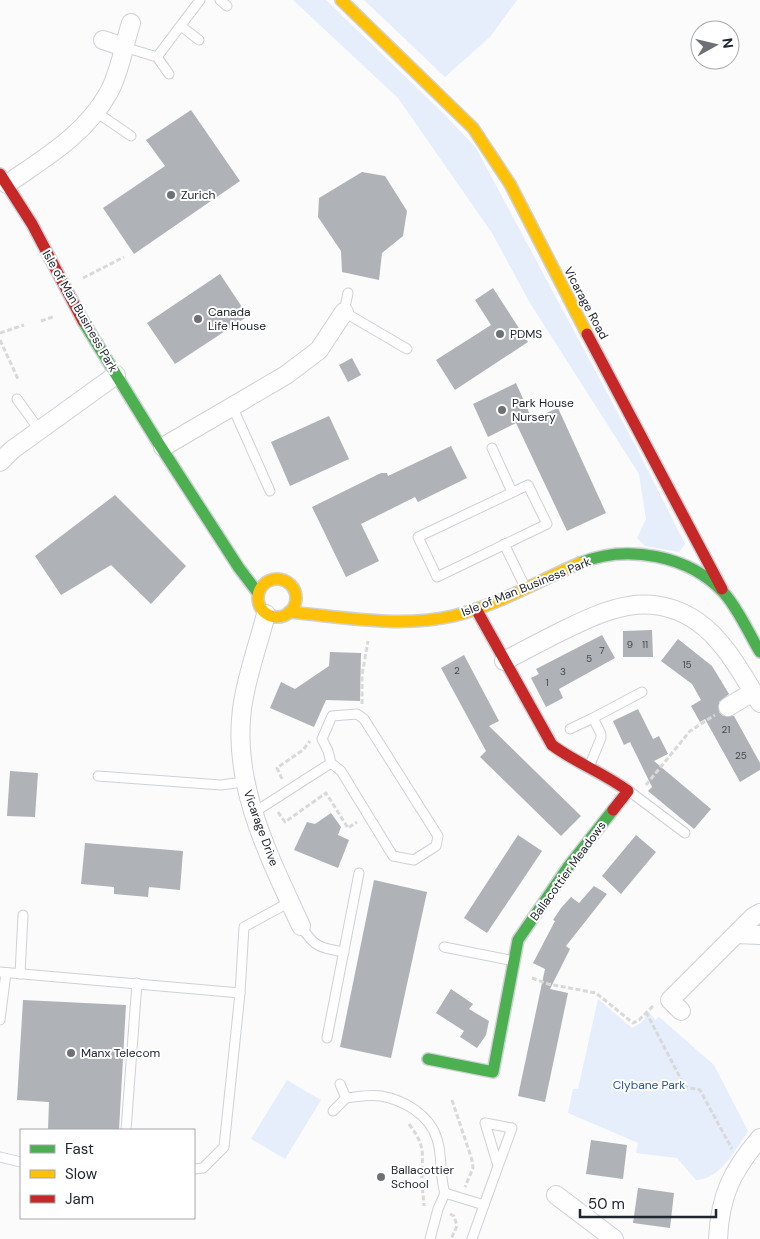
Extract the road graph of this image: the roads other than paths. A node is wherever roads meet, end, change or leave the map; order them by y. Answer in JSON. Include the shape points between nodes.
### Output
{"nodes":[{"id":1,"x":200,"y":0,"type":"edge"},
{"id":2,"x":341,"y":0,"type":"edge"},
{"id":3,"x":131,"y":23,"type":"dead end"},
{"id":4,"x":181,"y":26,"type":"junction"},
{"id":5,"x":103,"y":40,"type":"dead end"},
{"id":6,"x":199,"y":40,"type":"dead end"},
{"id":7,"x":124,"y":47,"type":"junction"},
{"id":8,"x":157,"y":57,"type":"junction"},
{"id":9,"x":169,"y":74,"type":"dead end"},
{"id":10,"x":96,"y":112,"type":"junction"},
{"id":11,"x":131,"y":136,"type":"dead end"},
{"id":12,"x":4,"y":179,"type":"edge"},
{"id":13,"x":348,"y":293,"type":"dead end"},
{"id":14,"x":344,"y":312,"type":"junction"},
{"id":15,"x":407,"y":349,"type":"dead end"},
{"id":16,"x":116,"y":374,"type":"junction"},
{"id":17,"x":17,"y":399,"type":"dead end"},
{"id":18,"x":232,"y":408,"type":"junction"},
{"id":19,"x":40,"y":431,"type":"junction"},
{"id":20,"x":163,"y":447,"type":"junction"},
{"id":21,"x":492,"y":448,"type":"dead end"},
{"id":22,"x":0,"y":462,"type":"edge"},
{"id":23,"x":270,"y":491,"type":"dead end"},
{"id":24,"x":512,"y":492,"type":"junction"},
{"id":25,"x":504,"y":544,"type":"junction"},
{"id":26,"x":239,"y":568,"type":"junction"},
{"id":27,"x":265,"y":583,"type":"junction"},
{"id":28,"x":526,"y":590,"type":"junction"},
{"id":29,"x":723,"y":592,"type":"junction"},
{"id":30,"x":258,"y":593,"type":"junction"},
{"id":31,"x":476,"y":609,"type":"junction"},
{"id":32,"x":282,"y":611,"type":"junction"},
{"id":33,"x":760,"y":652,"type":"edge"},
{"id":34,"x":504,"y":661,"type":"junction"},
{"id":35,"x":642,"y":692,"type":"dead end"},
{"id":36,"x":756,"y":698,"type":"edge"},
{"id":37,"x":728,"y":708,"type":"road end"},
{"id":38,"x":593,"y":718,"type":"junction"},
{"id":39,"x":570,"y":730,"type":"dead end"},
{"id":40,"x":331,"y":763,"type":"junction"},
{"id":41,"x":589,"y":767,"type":"junction"},
{"id":42,"x":98,"y":776,"type":"dead end"},
{"id":43,"x":244,"y":782,"type":"junction"},
{"id":44,"x":628,"y":791,"type":"junction"},
{"id":45,"x":253,"y":813,"type":"junction"},
{"id":46,"x":685,"y":834,"type":"dead end"},
{"id":47,"x":359,"y":873,"type":"dead end"},
{"id":48,"x":290,"y":902,"type":"junction"},
{"id":49,"x":760,"y":913,"type":"edge"},
{"id":50,"x":22,"y":915,"type":"dead end"},
{"id":51,"x":301,"y":926,"type":"joint"},
{"id":52,"x":736,"y":934,"type":"junction"},
{"id":53,"x":760,"y":935,"type":"edge"},
{"id":54,"x":444,"y":947,"type":"dead end"},
{"id":55,"x":344,"y":952,"type":"junction"},
{"id":56,"x":513,"y":966,"type":"junction"},
{"id":57,"x":3,"y":973,"type":"edge"},
{"id":58,"x":20,"y":974,"type":"junction"},
{"id":59,"x":137,"y":983,"type":"junction"},
{"id":60,"x":240,"y":993,"type":"junction"},
{"id":61,"x":675,"y":1005,"type":"road end"},
{"id":62,"x":0,"y":1020,"type":"edge"},
{"id":63,"x":327,"y":1038,"type":"dead end"},
{"id":64,"x":428,"y":1059,"type":"dead end"},
{"id":65,"x":340,"y":1084,"type":"dead end"},
{"id":66,"x":346,"y":1098,"type":"junction"},
{"id":67,"x":333,"y":1111,"type":"dead end"},
{"id":68,"x":126,"y":1129,"type":"edge"},
{"id":69,"x":760,"y":1138,"type":"edge"},
{"id":70,"x":0,"y":1157,"type":"edge"},
{"id":71,"x":20,"y":1162,"type":"edge"},
{"id":72,"x":498,"y":1166,"type":"junction"},
{"id":73,"x":195,"y":1169,"type":"edge"},
{"id":74,"x":445,"y":1193,"type":"junction"},
{"id":75,"x":556,"y":1195,"type":"dead end"},
{"id":76,"x":484,"y":1205,"type":"junction"},
{"id":77,"x":430,"y":1239,"type":"edge"},
{"id":78,"x":472,"y":1239,"type":"edge"},
{"id":79,"x":614,"y":1239,"type":"edge"},
{"id":80,"x":718,"y":1239,"type":"edge"}],
"edges":[{"from":1,"to":4,"type":"lane"},
{"from":2,"to":29,"type":"main road","name":"Vicarage Road","via":[[473,128],[510,184]]},
{"from":3,"to":7,"type":"street"},
{"from":4,"to":6,"type":"lane"},
{"from":4,"to":8,"type":"lane"},
{"from":5,"to":7,"type":"street"},
{"from":7,"to":8,"type":"lane"},
{"from":7,"to":10,"type":"street","via":[[109,91]]},
{"from":8,"to":9,"type":"lane"},
{"from":10,"to":11,"type":"lane"},
{"from":10,"to":12,"type":"street","via":[[71,140]]},
{"from":12,"to":16,"type":"main road","name":"Isle of Man Business Park"},
{"from":13,"to":14,"type":"lane"},
{"from":14,"to":15,"type":"lane"},
{"from":14,"to":18,"type":"street","via":[[319,350]]},
{"from":16,"to":19,"type":"street"},
{"from":16,"to":20,"type":"main road","name":"Isle of Man Business Park"},
{"from":17,"to":19,"type":"lane"},
{"from":18,"to":20,"type":"street"},
{"from":18,"to":23,"type":"lane"},
{"from":19,"to":22,"type":"street"},
{"from":20,"to":26,"type":"main road","name":"Isle of Man Business Park"},
{"from":21,"to":24,"type":"lane"},
{"from":24,"to":25,"type":"lane","via":[[528,485],[547,524]]},
{"from":24,"to":25,"type":"lane","via":[[418,538],[437,577]]},
{"from":25,"to":28,"type":"lane"},
{"from":26,"to":27,"type":"main road","name":"Isle of Man Business Park"},
{"from":26,"to":30,"type":"main road","name":"Isle of Man Business Park"},
{"from":27,"to":30,"type":"main road"},
{"from":27,"to":32,"type":"main road","via":[[283,580],[295,593]]},
{"from":28,"to":29,"type":"main road","name":"Isle of Man Business Park","via":[[586,561],[627,553],[668,558],[697,571]]},
{"from":28,"to":31,"type":"main road","name":"Isle of Man Business Park"},
{"from":29,"to":33,"type":"main road","name":"Vicarage Road"},
{"from":30,"to":32,"type":"main road","via":[[258,601]]},
{"from":31,"to":32,"type":"main road","name":"Isle of Man Business Park","via":[[451,616],[413,620],[361,620]]},
{"from":31,"to":34,"type":"main road"},
{"from":32,"to":43,"type":"street","name":"Vicarage Drive","via":[[260,639],[246,683],[240,740]]},
{"from":34,"to":36,"type":"street","via":[[605,610],[628,605],[654,605],[698,622],[722,644]]},
{"from":34,"to":41,"type":"main road","via":[[552,746]]},
{"from":35,"to":38,"type":"lane"},
{"from":36,"to":37,"type":"street"},
{"from":38,"to":39,"type":"lane"},
{"from":38,"to":41,"type":"lane","via":[[602,734]]},
{"from":40,"to":40,"type":"lane","via":[[341,771],[393,856],[414,860],[436,846],[438,836],[364,719],[357,714],[332,716],[322,739]]},
{"from":40,"to":45,"type":"lane"},
{"from":41,"to":44,"type":"main road"},
{"from":42,"to":43,"type":"lane","via":[[221,785]]},
{"from":43,"to":45,"type":"street","name":"Vicarage Drive"},
{"from":44,"to":46,"type":"lane"},
{"from":44,"to":56,"type":"main road","name":"Ballacottier Meadows","via":[[568,867],[518,940]]},
{"from":45,"to":48,"type":"street","name":"Vicarage Drive"},
{"from":47,"to":55,"type":"lane"},
{"from":48,"to":51,"type":"street","name":"Vicarage Drive"},
{"from":48,"to":60,"type":"lane","via":[[244,927]]},
{"from":49,"to":52,"type":"street"},
{"from":50,"to":58,"type":"lane"},
{"from":51,"to":55,"type":"lane","via":[[320,948]]},
{"from":52,"to":53,"type":"street"},
{"from":52,"to":61,"type":"street"},
{"from":54,"to":56,"type":"lane"},
{"from":55,"to":63,"type":"lane"},
{"from":56,"to":64,"type":"main road","name":"Ballacottier Meadows","via":[[493,1072]]},
{"from":57,"to":58,"type":"lane"},
{"from":57,"to":62,"type":"lane"},
{"from":58,"to":59,"type":"lane"},
{"from":59,"to":60,"type":"lane"},
{"from":59,"to":68,"type":"lane"},
{"from":60,"to":73,"type":"lane","via":[[224,1147],[203,1168]]},
{"from":65,"to":66,"type":"lane"},
{"from":66,"to":67,"type":"lane"},
{"from":66,"to":74,"type":"lane","via":[[380,1096],[406,1104],[425,1118],[437,1138]]},
{"from":69,"to":80,"type":"street","via":[[742,1160],[726,1188],[719,1213]]},
{"from":70,"to":71,"type":"lane"},
{"from":72,"to":72,"type":"lane","via":[[512,1128],[484,1123],[492,1149]]},
{"from":72,"to":76,"type":"lane"},
{"from":74,"to":76,"type":"lane"},
{"from":74,"to":77,"type":"lane"},
{"from":75,"to":79,"type":"street"},
{"from":76,"to":78,"type":"lane"}]}
